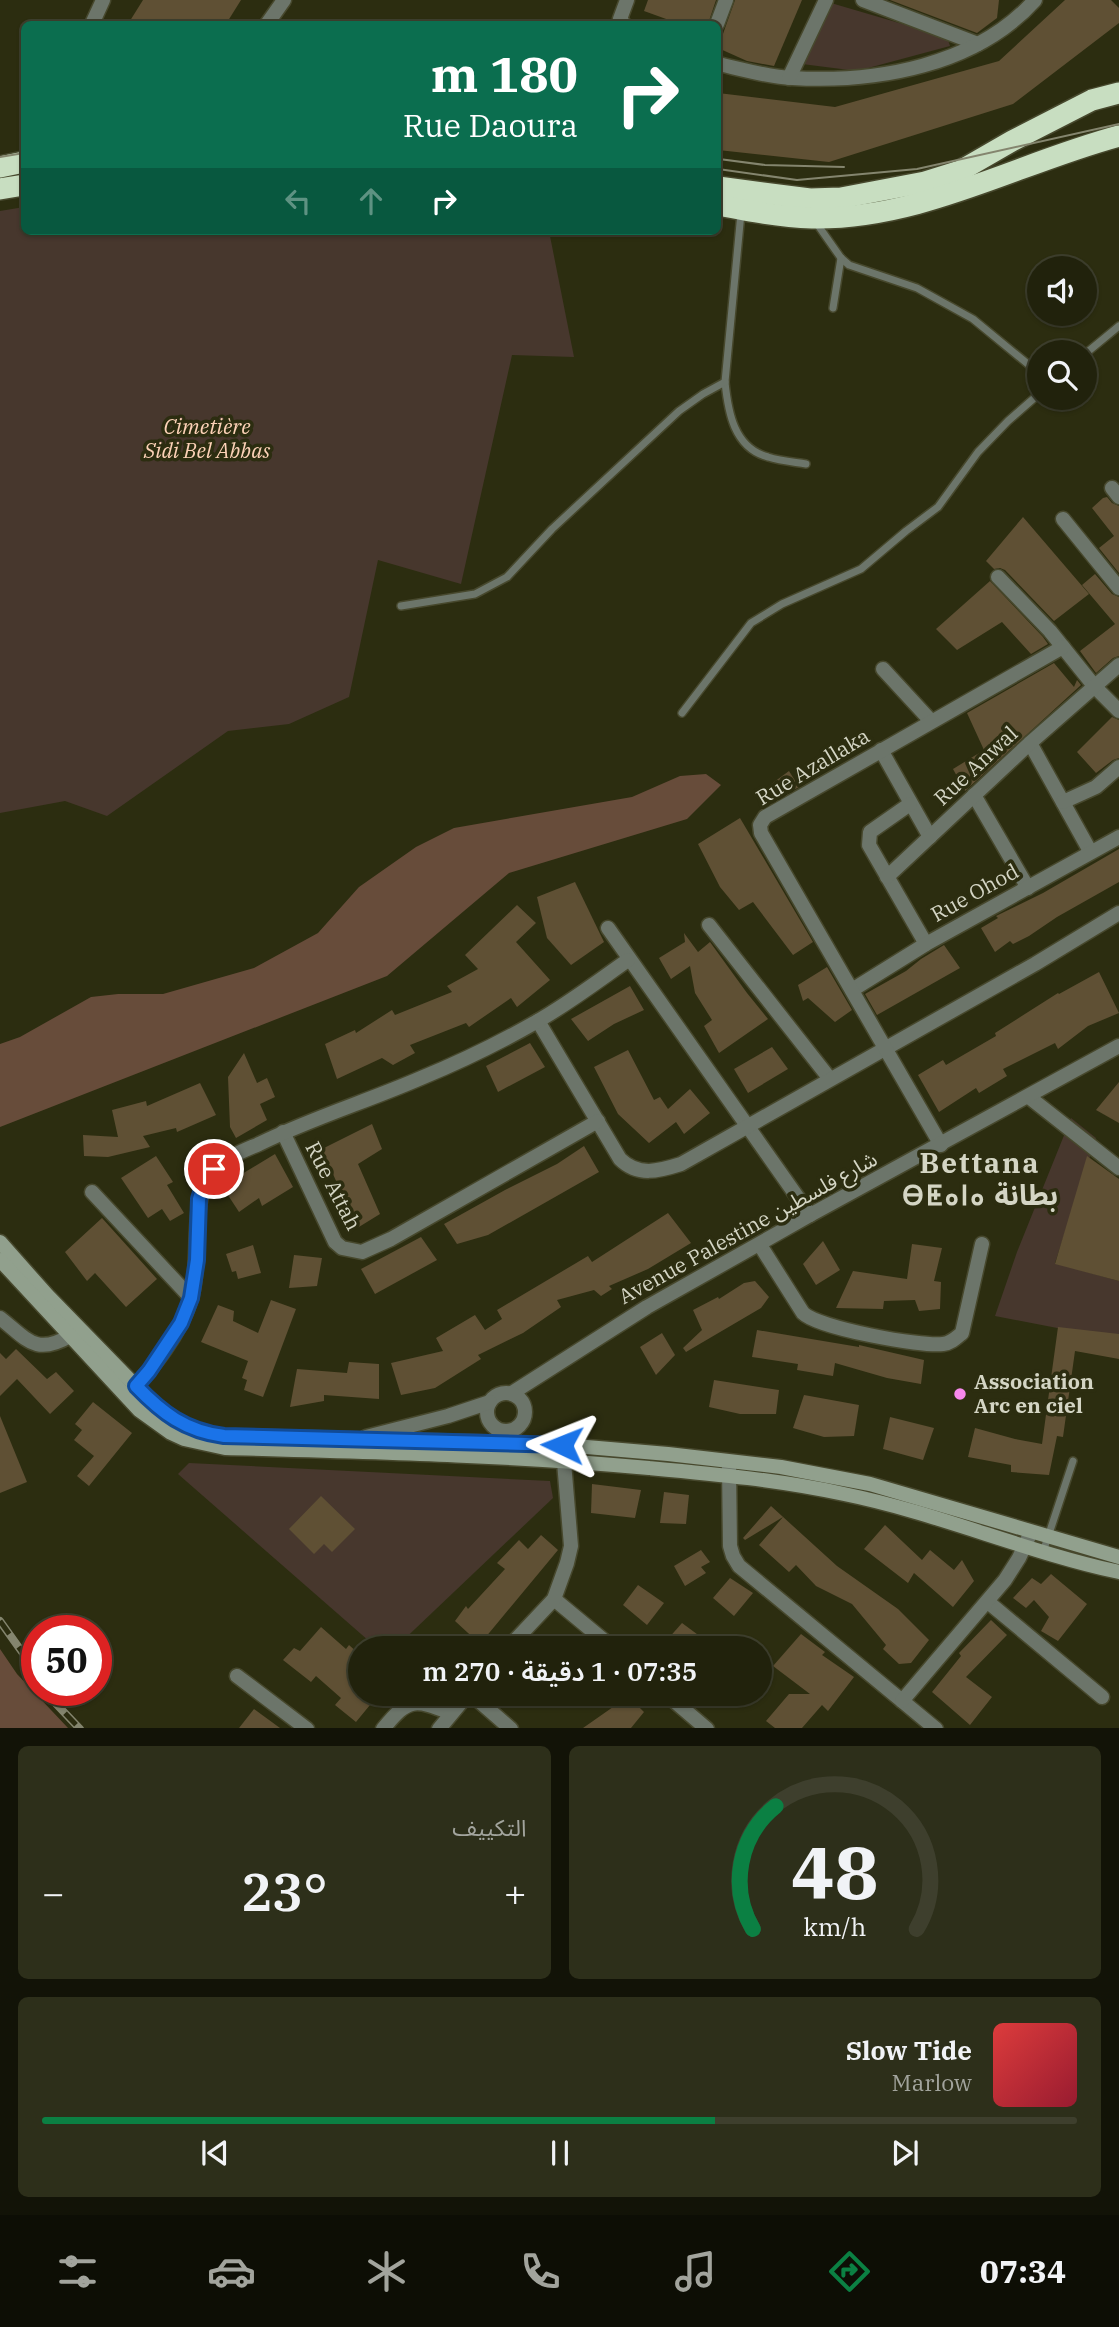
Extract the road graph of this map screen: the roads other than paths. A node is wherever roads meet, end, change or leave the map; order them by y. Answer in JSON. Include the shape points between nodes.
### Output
{"nodes":[{"id":1,"x":103,"y":0,"type":"edge"},
{"id":2,"x":284,"y":0,"type":"edge"},
{"id":3,"x":627,"y":0,"type":"edge"},
{"id":4,"x":726,"y":0,"type":"edge"},
{"id":5,"x":826,"y":0,"type":"edge"},
{"id":6,"x":863,"y":0,"type":"edge"},
{"id":7,"x":1035,"y":0,"type":"edge"},
{"id":8,"x":93,"y":21,"type":"edge"},
{"id":9,"x":269,"y":21,"type":"edge"},
{"id":10,"x":622,"y":21,"type":"edge"},
{"id":11,"x":718,"y":21,"type":"edge"},
{"id":12,"x":978,"y":44,"type":"junction"},
{"id":13,"x":721,"y":65,"type":"edge"},
{"id":14,"x":789,"y":78,"type":"junction"},
{"id":15,"x":1119,"y":93,"type":"edge"},
{"id":16,"x":1119,"y":136,"type":"edge"},
{"id":17,"x":21,"y":163,"type":"edge"},
{"id":18,"x":0,"y":167,"type":"edge"},
{"id":19,"x":21,"y":186,"type":"edge"},
{"id":20,"x":0,"y":189,"type":"edge"},
{"id":21,"x":721,"y":189,"type":"edge"},
{"id":22,"x":743,"y":201,"type":"junction"},
{"id":23,"x":721,"y":205,"type":"edge"},
{"id":24,"x":813,"y":218,"type":"junction"},
{"id":25,"x":841,"y":258,"type":"junction"},
{"id":26,"x":833,"y":308,"type":"dead end"},
{"id":27,"x":1119,"y":326,"type":"edge"},
{"id":28,"x":1097,"y":344,"type":"edge"},
{"id":29,"x":1027,"y":363,"type":"edge"},
{"id":30,"x":725,"y":382,"type":"junction"},
{"id":31,"x":1027,"y":404,"type":"edge"},
{"id":32,"x":806,"y":464,"type":"dead end"},
{"id":33,"x":1063,"y":519,"type":"dead end"},
{"id":34,"x":998,"y":578,"type":"dead end"},
{"id":35,"x":1119,"y":587,"type":"edge"},
{"id":36,"x":401,"y":606,"type":"dead end"},
{"id":37,"x":1063,"y":647,"type":"junction"},
{"id":38,"x":1119,"y":665,"type":"edge"},
{"id":39,"x":883,"y":669,"type":"dead end"},
{"id":40,"x":1095,"y":687,"type":"junction"},
{"id":41,"x":1119,"y":711,"type":"edge"},
{"id":42,"x":682,"y":713,"type":"dead end"},
{"id":43,"x":930,"y":720,"type":"junction"},
{"id":44,"x":1030,"y":743,"type":"junction"},
{"id":45,"x":881,"y":750,"type":"junction"},
{"id":46,"x":1119,"y":767,"type":"edge"},
{"id":47,"x":974,"y":795,"type":"junction"},
{"id":48,"x":1063,"y":803,"type":"junction"},
{"id":49,"x":910,"y":804,"type":"junction"},
{"id":50,"x":930,"y":837,"type":"junction"},
{"id":51,"x":1119,"y":837,"type":"edge"},
{"id":52,"x":1090,"y":851,"type":"junction"},
{"id":53,"x":887,"y":877,"type":"junction"},
{"id":54,"x":1028,"y":888,"type":"junction"},
{"id":55,"x":1119,"y":913,"type":"edge"},
{"id":56,"x":709,"y":925,"type":"dead end"},
{"id":57,"x":608,"y":928,"type":"dead end"},
{"id":58,"x":926,"y":944,"type":"junction"},
{"id":59,"x":628,"y":960,"type":"junction"},
{"id":60,"x":852,"y":990,"type":"junction"},
{"id":61,"x":538,"y":1021,"type":"junction"},
{"id":62,"x":1119,"y":1046,"type":"edge"},
{"id":63,"x":886,"y":1049,"type":"junction"},
{"id":64,"x":830,"y":1079,"type":"junction"},
{"id":65,"x":1029,"y":1097,"type":"junction"},
{"id":66,"x":598,"y":1121,"type":"junction"},
{"id":67,"x":748,"y":1125,"type":"junction"},
{"id":68,"x":283,"y":1132,"type":"junction"},
{"id":69,"x":941,"y":1145,"type":"junction"},
{"id":70,"x":1119,"y":1168,"type":"edge"},
{"id":71,"x":92,"y":1192,"type":"dead end"},
{"id":72,"x":810,"y":1215,"type":"junction"},
{"id":73,"x":0,"y":1242,"type":"edge"},
{"id":74,"x":982,"y":1244,"type":"dead end"},
{"id":75,"x":760,"y":1245,"type":"junction"},
{"id":76,"x":0,"y":1260,"type":"edge"},
{"id":77,"x":191,"y":1298,"type":"junction"},
{"id":78,"x":0,"y":1318,"type":"edge"},
{"id":79,"x":70,"y":1336,"type":"junction"},
{"id":80,"x":131,"y":1391,"type":"junction"},
{"id":81,"x":512,"y":1394,"type":"junction"},
{"id":82,"x":489,"y":1402,"type":"junction"},
{"id":83,"x":503,"y":1437,"type":"junction"},
{"id":84,"x":359,"y":1438,"type":"junction"},
{"id":85,"x":562,"y":1445,"type":"junction"},
{"id":86,"x":505,"y":1458,"type":"junction"},
{"id":87,"x":564,"y":1461,"type":"junction"},
{"id":88,"x":1073,"y":1461,"type":"dead end"},
{"id":89,"x":729,"y":1468,"type":"junction"},
{"id":90,"x":1028,"y":1538,"type":"junction"},
{"id":91,"x":1045,"y":1544,"type":"junction"},
{"id":92,"x":1119,"y":1557,"type":"edge"},
{"id":93,"x":1119,"y":1572,"type":"edge"},
{"id":94,"x":554,"y":1599,"type":"junction"},
{"id":95,"x":988,"y":1602,"type":"junction"},
{"id":96,"x":519,"y":1636,"type":"edge"},
{"id":97,"x":599,"y":1636,"type":"edge"},
{"id":98,"x":237,"y":1676,"type":"dead end"},
{"id":99,"x":1102,"y":1698,"type":"dead end"},
{"id":100,"x":902,"y":1700,"type":"junction"},
{"id":101,"x":458,"y":1706,"type":"edge"},
{"id":102,"x":484,"y":1706,"type":"edge"},
{"id":103,"x":681,"y":1706,"type":"edge"},
{"id":104,"x":451,"y":1713,"type":"junction"},
{"id":105,"x":307,"y":1728,"type":"edge"},
{"id":106,"x":383,"y":1728,"type":"edge"},
{"id":107,"x":439,"y":1728,"type":"edge"},
{"id":108,"x":511,"y":1728,"type":"edge"},
{"id":109,"x":707,"y":1728,"type":"edge"},
{"id":110,"x":936,"y":1728,"type":"edge"}],
"edges":[{"from":1,"to":8,"type":"street"},
{"from":2,"to":9,"type":"street"},
{"from":3,"to":10,"type":"street"},
{"from":4,"to":11,"type":"street"},
{"from":5,"to":14,"type":"street"},
{"from":6,"to":12,"type":"street"},
{"from":7,"to":12,"type":"street"},
{"from":12,"to":14,"type":"street","via":[[883,75]]},
{"from":13,"to":14,"type":"street"},
{"from":15,"to":22,"type":"highway","via":[[1092,100],[960,171],[925,182],[841,198]]},
{"from":16,"to":24,"type":"highway","via":[[927,201],[852,216]]},
{"from":17,"to":18,"type":"highway"},
{"from":19,"to":20,"type":"highway"},
{"from":21,"to":22,"type":"highway"},
{"from":22,"to":23,"type":"highway"},
{"from":22,"to":24,"type":"highway"},
{"from":22,"to":30,"type":"lane"},
{"from":24,"to":25,"type":"lane"},
{"from":25,"to":26,"type":"lane"},
{"from":25,"to":29,"type":"lane","via":[[849,265],[917,288],[973,319]]},
{"from":27,"to":28,"type":"lane"},
{"from":30,"to":32,"type":"lane","via":[[734,428],[747,446],[765,457]]},
{"from":30,"to":36,"type":"lane","via":[[679,411],[551,529],[507,577],[475,594]]},
{"from":31,"to":42,"type":"lane","via":[[978,452],[938,507],[861,569],[751,623]]},
{"from":33,"to":35,"type":"street"},
{"from":34,"to":37,"type":"street"},
{"from":37,"to":40,"type":"street"},
{"from":37,"to":43,"type":"street","name":"Rue Azallaka"},
{"from":38,"to":40,"type":"street","name":"Rue Anwal"},
{"from":39,"to":43,"type":"street"},
{"from":40,"to":41,"type":"street"},
{"from":40,"to":44,"type":"street","name":"Rue Anwal"},
{"from":43,"to":45,"type":"street","name":"Rue Azallaka"},
{"from":44,"to":47,"type":"street","name":"Rue Anwal"},
{"from":44,"to":48,"type":"street"},
{"from":45,"to":49,"type":"street"},
{"from":45,"to":60,"type":"street","name":"Rue Azallaka","via":[[765,817],[760,825]]},
{"from":46,"to":48,"type":"street","via":[[1096,787]]},
{"from":47,"to":50,"type":"street","name":"Rue Anwal"},
{"from":47,"to":54,"type":"street"},
{"from":48,"to":52,"type":"street"},
{"from":49,"to":50,"type":"street"},
{"from":49,"to":53,"type":"street","via":[[868,836]]},
{"from":50,"to":53,"type":"street","name":"Rue Anwal"},
{"from":51,"to":52,"type":"street","name":"Rue Ohod"},
{"from":52,"to":54,"type":"street","name":"Rue Ohod"},
{"from":53,"to":58,"type":"street"},
{"from":54,"to":58,"type":"street","name":"Rue Ohod"},
{"from":55,"to":63,"type":"street"},
{"from":56,"to":64,"type":"street"},
{"from":57,"to":59,"type":"street"},
{"from":58,"to":60,"type":"street","name":"Rue Ohod"},
{"from":59,"to":61,"type":"street","name":"Rue Attah"},
{"from":59,"to":67,"type":"street"},
{"from":60,"to":63,"type":"street","name":"Rue Azallaka"},
{"from":61,"to":66,"type":"street"},
{"from":61,"to":68,"type":"street","name":"Rue Attah","via":[[422,1078]]},
{"from":62,"to":65,"type":"street","name":"Avenue Palestine شارع فلسطين"},
{"from":63,"to":64,"type":"street"},
{"from":63,"to":69,"type":"street","name":"Rue Azallaka"},
{"from":64,"to":67,"type":"street"},
{"from":65,"to":69,"type":"street","name":"Avenue Palestine شارع فلسطين"},
{"from":65,"to":70,"type":"street"},
{"from":66,"to":67,"type":"street","via":[[620,1159],[635,1171],[659,1171],[681,1164]]},
{"from":66,"to":68,"type":"street","name":"Rue Attah","via":[[362,1252],[342,1248],[329,1234]]},
{"from":67,"to":72,"type":"street"},
{"from":68,"to":77,"type":"street","via":[[228,1158],[204,1183]]},
{"from":69,"to":72,"type":"street","name":"Avenue Palestine شارع فلسطين"},
{"from":71,"to":77,"type":"street"},
{"from":72,"to":75,"type":"street","name":"Avenue Palestine شارع فلسطين"},
{"from":73,"to":80,"type":"main road"},
{"from":74,"to":75,"type":"street","via":[[962,1333],[945,1344],[837,1329],[809,1320]]},
{"from":75,"to":81,"type":"street","name":"Avenue Palestine شارع فلسطين","via":[[648,1307]]},
{"from":76,"to":79,"type":"main road"},
{"from":77,"to":80,"type":"street","via":[[181,1323]]},
{"from":78,"to":79,"type":"street","via":[[32,1343],[56,1344]]},
{"from":79,"to":80,"type":"main road"},
{"from":80,"to":84,"type":"main road","via":[[182,1425],[209,1434]]},
{"from":80,"to":86,"type":"main road","via":[[171,1433],[211,1447]]},
{"from":81,"to":82,"type":"street","via":[[499,1394]]},
{"from":81,"to":83,"type":"street","via":[[525,1407],[525,1416]]},
{"from":82,"to":83,"type":"street","via":[[489,1420]]},
{"from":82,"to":84,"type":"street"},
{"from":83,"to":84,"type":"main road"},
{"from":83,"to":85,"type":"main road"},
{"from":83,"to":86,"type":"street"},
{"from":85,"to":87,"type":"street"},
{"from":85,"to":89,"type":"main road"},
{"from":86,"to":87,"type":"main road"},
{"from":87,"to":89,"type":"main road"},
{"from":87,"to":94,"type":"street","via":[[571,1546]]},
{"from":88,"to":91,"type":"lane"},
{"from":89,"to":90,"type":"main road"},
{"from":89,"to":100,"type":"street","via":[[730,1546],[739,1566]]},
{"from":90,"to":91,"type":"main road"},
{"from":90,"to":95,"type":"street"},
{"from":91,"to":92,"type":"main road"},
{"from":91,"to":93,"type":"main road"},
{"from":94,"to":96,"type":"street"},
{"from":94,"to":97,"type":"street"},
{"from":95,"to":99,"type":"street"},
{"from":95,"to":100,"type":"street"},
{"from":98,"to":105,"type":"street"},
{"from":100,"to":110,"type":"street"},
{"from":101,"to":104,"type":"street"},
{"from":102,"to":108,"type":"street"},
{"from":103,"to":109,"type":"street"},
{"from":104,"to":106,"type":"street","via":[[425,1703],[407,1704]]},
{"from":104,"to":107,"type":"street"}]}
